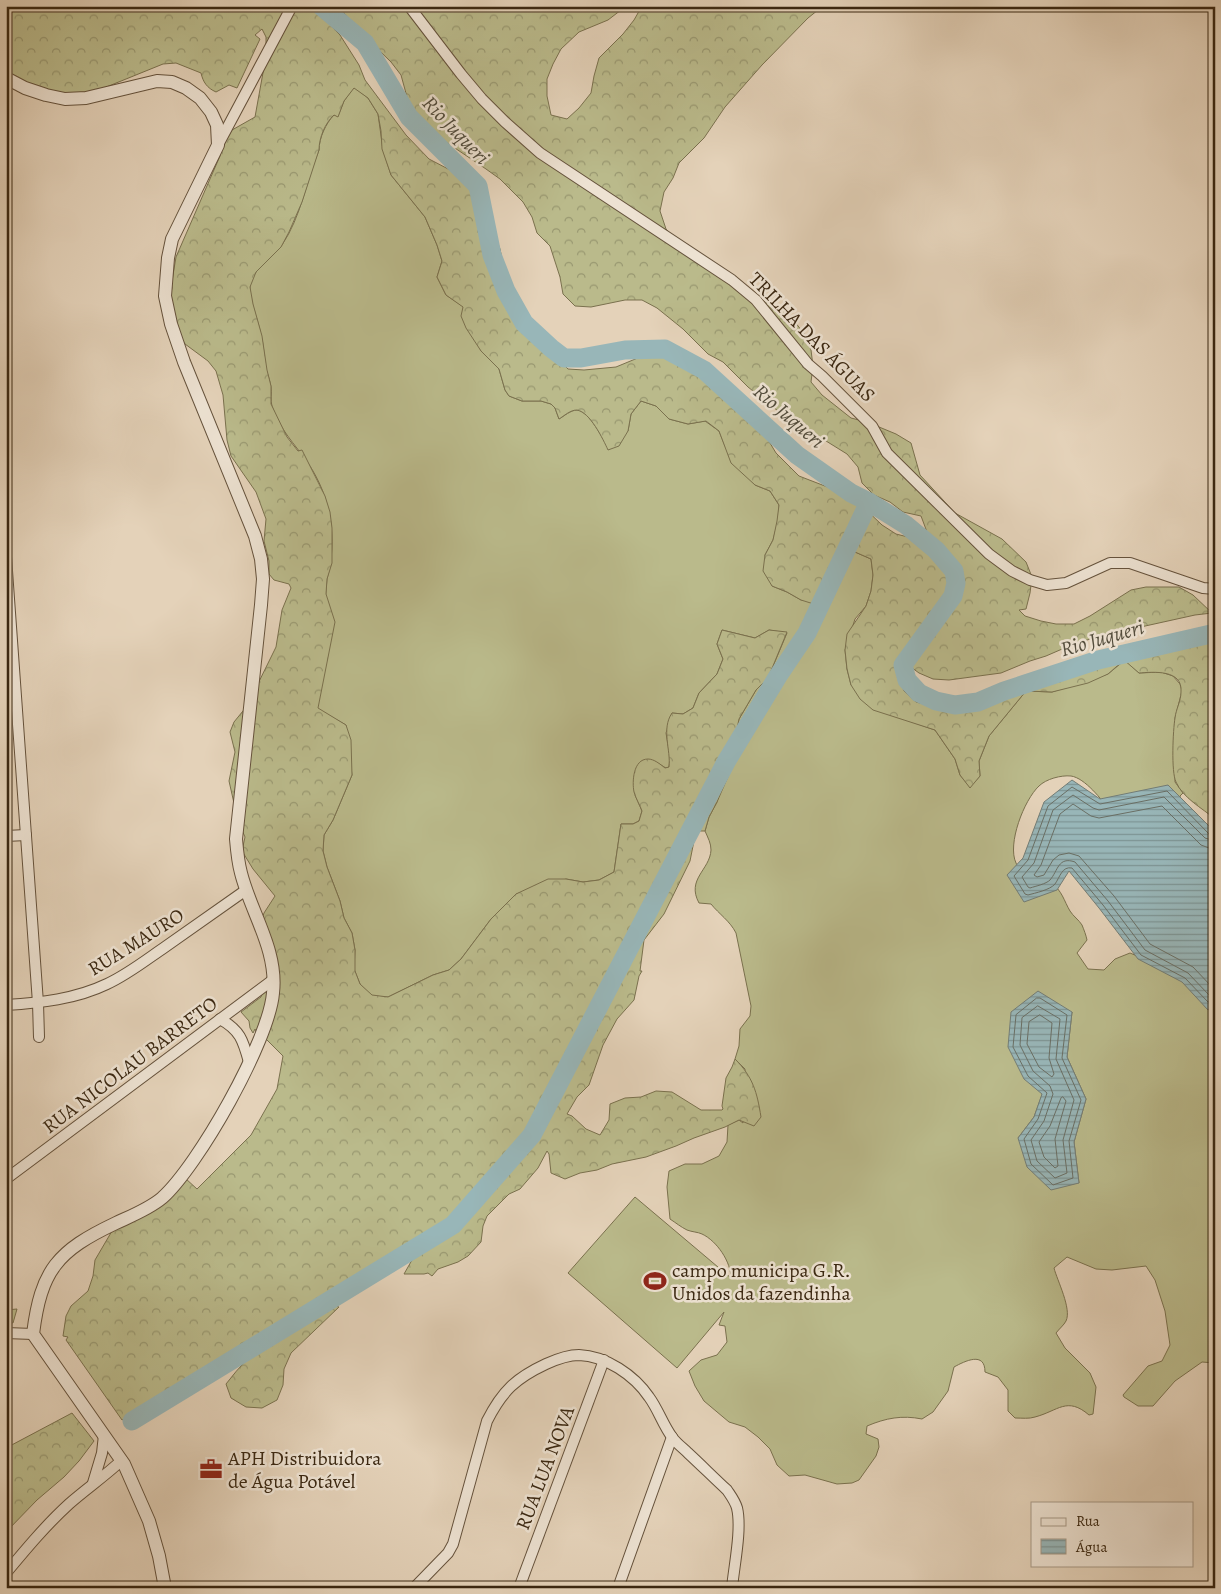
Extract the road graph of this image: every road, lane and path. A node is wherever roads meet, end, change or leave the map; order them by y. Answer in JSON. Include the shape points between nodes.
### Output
{"nodes":[{"id":1,"x":292,"y":6,"type":"edge"},
{"id":2,"x":410,"y":6,"type":"edge"},
{"id":3,"x":6,"y":78,"type":"edge"},
{"id":4,"x":218,"y":145,"type":"junction"},
{"id":5,"x":6,"y":557,"type":"edge"},
{"id":6,"x":1215,"y":589,"type":"edge"},
{"id":7,"x":26,"y":835,"type":"junction"},
{"id":8,"x":6,"y":836,"type":"edge"},
{"id":9,"x":246,"y":890,"type":"junction"},
{"id":10,"x":274,"y":979,"type":"junction"},
{"id":11,"x":38,"y":1003,"type":"junction"},
{"id":12,"x":6,"y":1005,"type":"edge"},
{"id":13,"x":220,"y":1019,"type":"junction"},
{"id":14,"x":39,"y":1037,"type":"dead end"},
{"id":15,"x":249,"y":1062,"type":"junction"},
{"id":16,"x":6,"y":1179,"type":"edge"},
{"id":17,"x":6,"y":1333,"type":"edge"},
{"id":18,"x":33,"y":1334,"type":"junction"},
{"id":19,"x":604,"y":1360,"type":"junction"},
{"id":20,"x":104,"y":1435,"type":"junction"},
{"id":21,"x":672,"y":1437,"type":"junction"},
{"id":22,"x":122,"y":1460,"type":"junction"},
{"id":23,"x":92,"y":1483,"type":"junction"},
{"id":24,"x":6,"y":1573,"type":"edge"},
{"id":25,"x":165,"y":1588,"type":"edge"},
{"id":26,"x":414,"y":1588,"type":"edge"},
{"id":27,"x":519,"y":1588,"type":"edge"},
{"id":28,"x":618,"y":1588,"type":"edge"},
{"id":29,"x":732,"y":1588,"type":"edge"}],
"edges":[{"from":1,"to":4,"type":"street"},
{"from":2,"to":6,"type":"street","name":"TRILHA DAS ÁGUAS","via":[[482,99],[540,154],[732,280],[756,300],[808,364],[872,426],[887,452],[989,554],[1012,571],[1047,585],[1066,583],[1110,563],[1130,563],[1203,588]]},
{"from":3,"to":4,"type":"street","via":[[25,88],[65,99],[86,98],[157,81],[172,82],[200,98],[211,112],[217,125]]},
{"from":4,"to":9,"type":"street","via":[[172,240],[165,296],[184,362],[243,504],[261,559],[261,605],[236,839]]},
{"from":5,"to":7,"type":"street"},
{"from":7,"to":8,"type":"street"},
{"from":7,"to":11,"type":"street"},
{"from":9,"to":10,"type":"street","via":[[264,936]]},
{"from":9,"to":11,"type":"street","name":"RUA MAURO","via":[[108,984]]},
{"from":10,"to":13,"type":"street","name":"RUA NICOLAU BARRETO"},
{"from":10,"to":15,"type":"street","via":[[270,1010]]},
{"from":11,"to":12,"type":"street","name":"RUA MAURO"},
{"from":11,"to":14,"type":"street"},
{"from":13,"to":15,"type":"street","via":[[239,1034]]},
{"from":13,"to":16,"type":"street","name":"RUA NICOLAU BARRETO"},
{"from":15,"to":18,"type":"street","via":[[213,1128],[167,1192],[149,1207],[98,1231],[60,1258],[42,1289]]},
{"from":17,"to":18,"type":"street"},
{"from":18,"to":20,"type":"street"},
{"from":19,"to":21,"type":"street","via":[[637,1382],[658,1410]]},
{"from":19,"to":26,"type":"street","via":[[578,1355],[555,1360],[522,1376],[503,1394],[487,1421],[453,1544]]},
{"from":19,"to":27,"type":"street","name":"RUA LUA NOVA"},
{"from":20,"to":22,"type":"street"},
{"from":20,"to":23,"type":"street"},
{"from":21,"to":28,"type":"street"},
{"from":21,"to":29,"type":"street","via":[[727,1490],[736,1507],[738,1527]]},
{"from":22,"to":23,"type":"street"},
{"from":22,"to":25,"type":"street","via":[[149,1521]]},
{"from":23,"to":24,"type":"street","via":[[42,1530]]}]}
